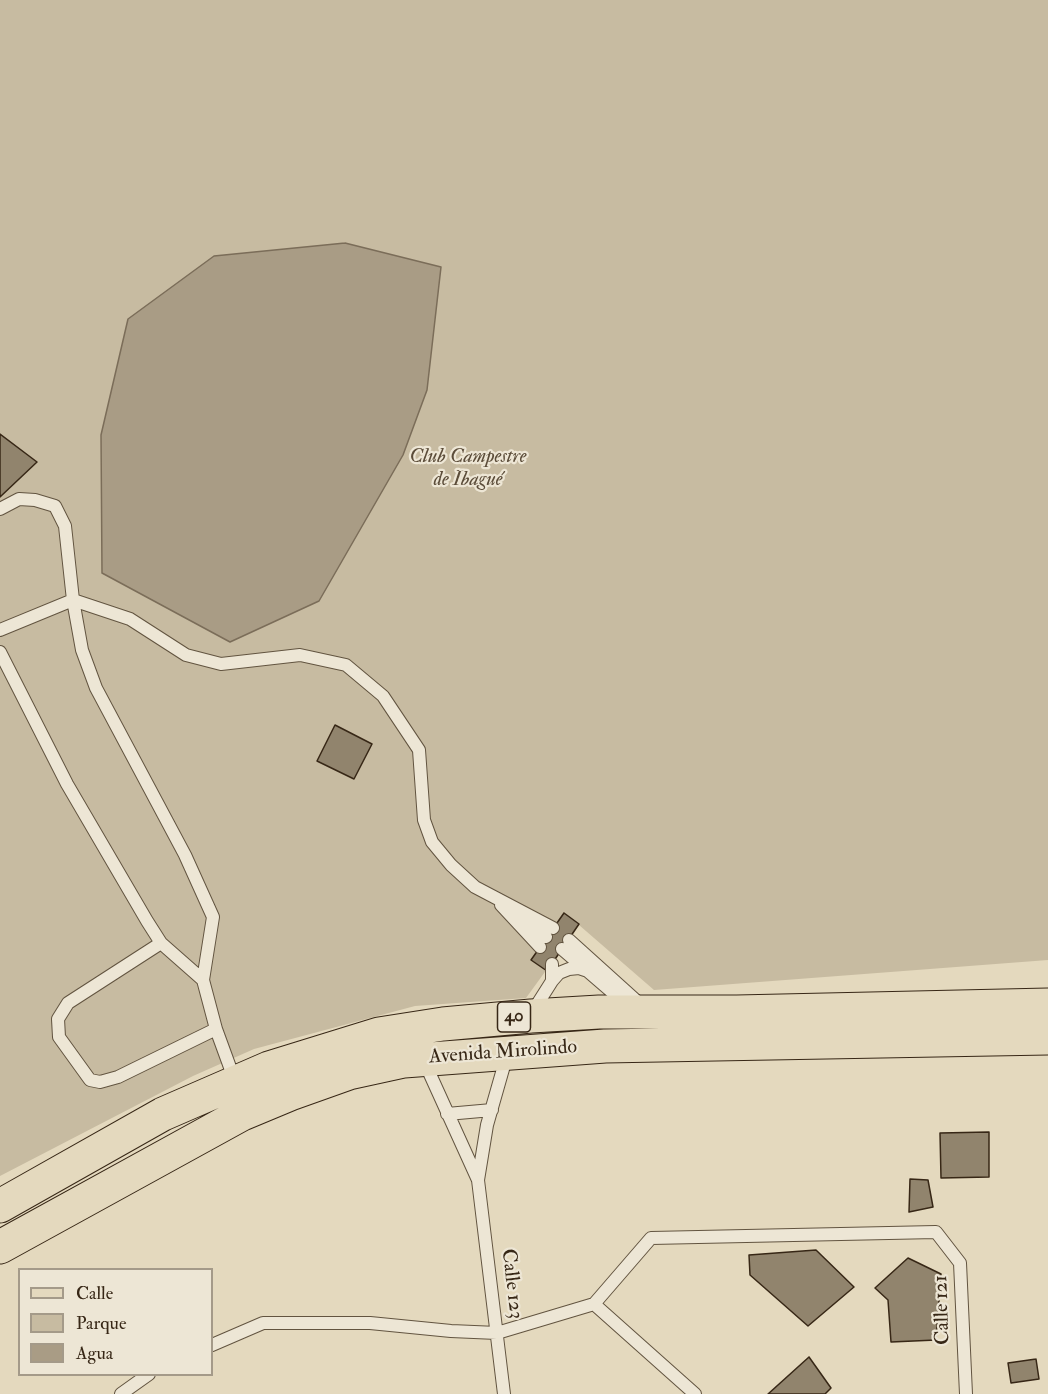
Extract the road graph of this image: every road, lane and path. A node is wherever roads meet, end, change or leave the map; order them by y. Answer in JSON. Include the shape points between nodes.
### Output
{"nodes":[{"id":1,"x":0,"y":509,"type":"edge"},
{"id":2,"x":73,"y":600,"type":"junction"},
{"id":3,"x":0,"y":630,"type":"edge"},
{"id":4,"x":0,"y":652,"type":"edge"},
{"id":5,"x":494,"y":898,"type":"junction"},
{"id":6,"x":161,"y":944,"type":"junction"},
{"id":7,"x":552,"y":964,"type":"dead end"},
{"id":8,"x":589,"y":972,"type":"junction"},
{"id":9,"x":204,"y":980,"type":"junction"},
{"id":10,"x":552,"y":981,"type":"junction"},
{"id":11,"x":1048,"y":1005,"type":"edge"},
{"id":12,"x":641,"y":1012,"type":"junction"},
{"id":13,"x":531,"y":1016,"type":"junction"},
{"id":14,"x":216,"y":1029,"type":"junction"},
{"id":15,"x":1048,"y":1038,"type":"edge"},
{"id":16,"x":508,"y":1052,"type":"junction"},
{"id":17,"x":423,"y":1060,"type":"junction"},
{"id":18,"x":235,"y":1082,"type":"junction"},
{"id":19,"x":492,"y":1110,"type":"junction"},
{"id":20,"x":447,"y":1114,"type":"junction"},
{"id":21,"x":478,"y":1180,"type":"junction"},
{"id":22,"x":6,"y":1200,"type":"edge"},
{"id":23,"x":0,"y":1247,"type":"edge"},
{"id":24,"x":594,"y":1304,"type":"junction"},
{"id":25,"x":497,"y":1333,"type":"junction"},
{"id":26,"x":213,"y":1345,"type":"edge"},
{"id":27,"x":146,"y":1376,"type":"edge"},
{"id":28,"x":121,"y":1394,"type":"edge"},
{"id":29,"x":504,"y":1394,"type":"edge"},
{"id":30,"x":695,"y":1394,"type":"edge"},
{"id":31,"x":966,"y":1394,"type":"edge"}],
"edges":[{"from":1,"to":2,"type":"lane","via":[[19,499],[55,506],[65,526]]},
{"from":2,"to":3,"type":"lane"},
{"from":2,"to":5,"type":"lane","via":[[130,619],[186,655],[221,664],[300,655],[346,665],[384,696],[419,750],[424,820],[432,842],[451,865]]},
{"from":2,"to":9,"type":"lane","via":[[82,650],[96,688],[185,855],[213,917]]},
{"from":4,"to":6,"type":"lane","via":[[67,784]]},
{"from":5,"to":5,"type":"lane","via":[[546,937]]},
{"from":6,"to":9,"type":"lane"},
{"from":6,"to":14,"type":"lane","via":[[68,1003],[58,1019],[59,1037],[90,1080],[100,1083]]},
{"from":7,"to":10,"type":"lane"},
{"from":8,"to":10,"type":"lane","via":[[568,969]]},
{"from":8,"to":12,"type":"lane"},
{"from":8,"to":12,"type":"lane","via":[[565,945]]},
{"from":9,"to":14,"type":"lane"},
{"from":10,"to":13,"type":"lane"},
{"from":11,"to":12,"type":"main road","name":"Avenida Mirolindo","number":"40"},
{"from":12,"to":13,"type":"main road","name":"Avenida Mirolindo","number":"40"},
{"from":13,"to":18,"type":"main road","name":"Avenida Mirolindo","number":"40","via":[[379,1034]]},
{"from":14,"to":18,"type":"lane"},
{"from":15,"to":16,"type":"main road","name":"Avenida Mirolindo","number":"40","via":[[605,1046]]},
{"from":16,"to":17,"type":"main road","name":"Avenida Mirolindo","number":"40"},
{"from":16,"to":19,"type":"lane","name":"Calle 123"},
{"from":17,"to":20,"type":"lane","name":"Calle 123"},
{"from":17,"to":23,"type":"main road","name":"Avenida Mirolindo","number":"40","via":[[349,1073],[242,1114]]},
{"from":18,"to":22,"type":"main road","name":"Avenida Mirolindo","number":"40","via":[[163,1114]]},
{"from":19,"to":20,"type":"lane"},
{"from":19,"to":21,"type":"lane","name":"Calle 123"},
{"from":20,"to":21,"type":"lane","name":"Calle 123"},
{"from":21,"to":25,"type":"lane","name":"Calle 123"},
{"from":24,"to":25,"type":"lane"},
{"from":24,"to":30,"type":"lane"},
{"from":24,"to":31,"type":"lane","name":"Calle 121","via":[[651,1238],[936,1232],[960,1263]]},
{"from":25,"to":26,"type":"lane","via":[[370,1323],[263,1323]]},
{"from":25,"to":29,"type":"lane","name":"Calle 123"},
{"from":27,"to":28,"type":"lane"}]}
